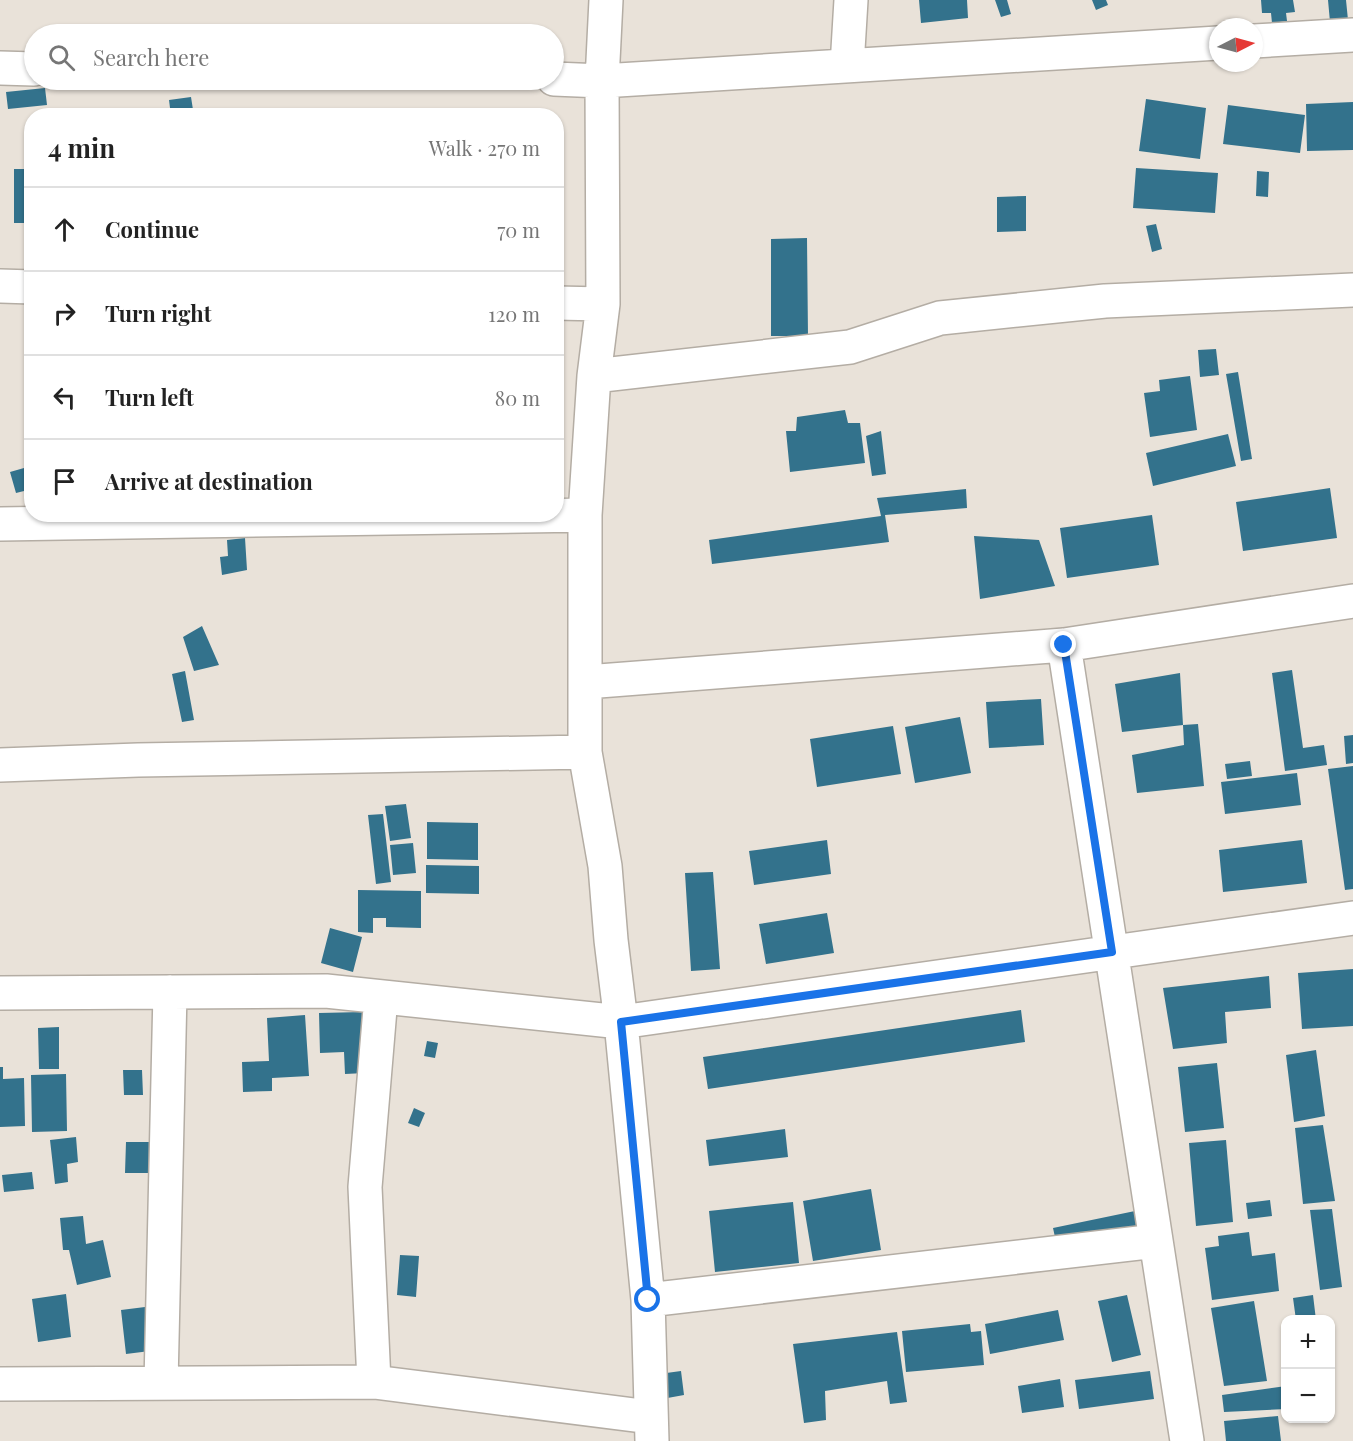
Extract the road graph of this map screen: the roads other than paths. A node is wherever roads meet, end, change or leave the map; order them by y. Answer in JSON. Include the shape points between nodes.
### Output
{"nodes":[{"id":1,"x":606,"y":0,"type":"edge"},
{"id":2,"x":851,"y":0,"type":"edge"},
{"id":3,"x":1353,"y":35,"type":"edge"},
{"id":4,"x":1263,"y":40,"type":"edge"},
{"id":5,"x":1209,"y":45,"type":"edge"},
{"id":6,"x":847,"y":66,"type":"junction"},
{"id":7,"x":0,"y":68,"type":"edge"},
{"id":8,"x":24,"y":69,"type":"edge"},
{"id":9,"x":564,"y":79,"type":"edge"},
{"id":10,"x":602,"y":81,"type":"junction"},
{"id":11,"x":0,"y":286,"type":"edge"},
{"id":12,"x":24,"y":287,"type":"edge"},
{"id":13,"x":1353,"y":291,"type":"edge"},
{"id":14,"x":564,"y":303,"type":"edge"},
{"id":15,"x":603,"y":304,"type":"junction"},
{"id":16,"x":594,"y":376,"type":"junction"},
{"id":17,"x":564,"y":515,"type":"edge"},
{"id":18,"x":585,"y":515,"type":"junction"},
{"id":19,"x":130,"y":522,"type":"edge"},
{"id":20,"x":0,"y":524,"type":"edge"},
{"id":21,"x":1353,"y":601,"type":"edge"},
{"id":22,"x":1064,"y":645,"type":"junction"},
{"id":23,"x":586,"y":682,"type":"junction"},
{"id":24,"x":585,"y":752,"type":"junction"},
{"id":25,"x":0,"y":765,"type":"edge"},
{"id":26,"x":1353,"y":918,"type":"edge"},
{"id":27,"x":1112,"y":952,"type":"junction"},
{"id":28,"x":170,"y":992,"type":"junction"},
{"id":29,"x":0,"y":993,"type":"edge"},
{"id":30,"x":381,"y":997,"type":"junction"},
{"id":31,"x":621,"y":1022,"type":"junction"},
{"id":32,"x":1156,"y":1241,"type":"junction"},
{"id":33,"x":648,"y":1300,"type":"junction"},
{"id":34,"x":374,"y":1382,"type":"junction"},
{"id":35,"x":0,"y":1383,"type":"edge"},
{"id":36,"x":161,"y":1383,"type":"junction"},
{"id":37,"x":651,"y":1429,"type":"edge"},
{"id":38,"x":1187,"y":1441,"type":"edge"}],
"edges":[{"from":1,"to":10,"type":"street"},
{"from":2,"to":6,"type":"street"},
{"from":3,"to":4,"type":"street"},
{"from":5,"to":6,"type":"street"},
{"from":6,"to":10,"type":"street"},
{"from":7,"to":8,"type":"street"},
{"from":9,"to":10,"type":"street"},
{"from":10,"to":15,"type":"street"},
{"from":11,"to":12,"type":"street"},
{"from":13,"to":16,"type":"street","via":[[1104,301],[940,318],[850,348]]},
{"from":14,"to":15,"type":"street"},
{"from":15,"to":16,"type":"street"},
{"from":16,"to":18,"type":"street"},
{"from":17,"to":18,"type":"street"},
{"from":18,"to":23,"type":"street"},
{"from":19,"to":20,"type":"street"},
{"from":21,"to":22,"type":"street"},
{"from":22,"to":23,"type":"street"},
{"from":22,"to":27,"type":"street"},
{"from":23,"to":24,"type":"street"},
{"from":24,"to":25,"type":"street"},
{"from":24,"to":31,"type":"street","via":[[605,866]]},
{"from":26,"to":27,"type":"street"},
{"from":27,"to":31,"type":"street"},
{"from":27,"to":32,"type":"street"},
{"from":28,"to":29,"type":"street"},
{"from":28,"to":30,"type":"street","via":[[326,991]]},
{"from":28,"to":36,"type":"street"},
{"from":30,"to":31,"type":"street"},
{"from":30,"to":34,"type":"street","via":[[365,1187]]},
{"from":31,"to":33,"type":"street"},
{"from":32,"to":33,"type":"street"},
{"from":32,"to":38,"type":"street"},
{"from":33,"to":37,"type":"street"},
{"from":34,"to":36,"type":"street"},
{"from":34,"to":37,"type":"street"},
{"from":35,"to":36,"type":"street"}]}
